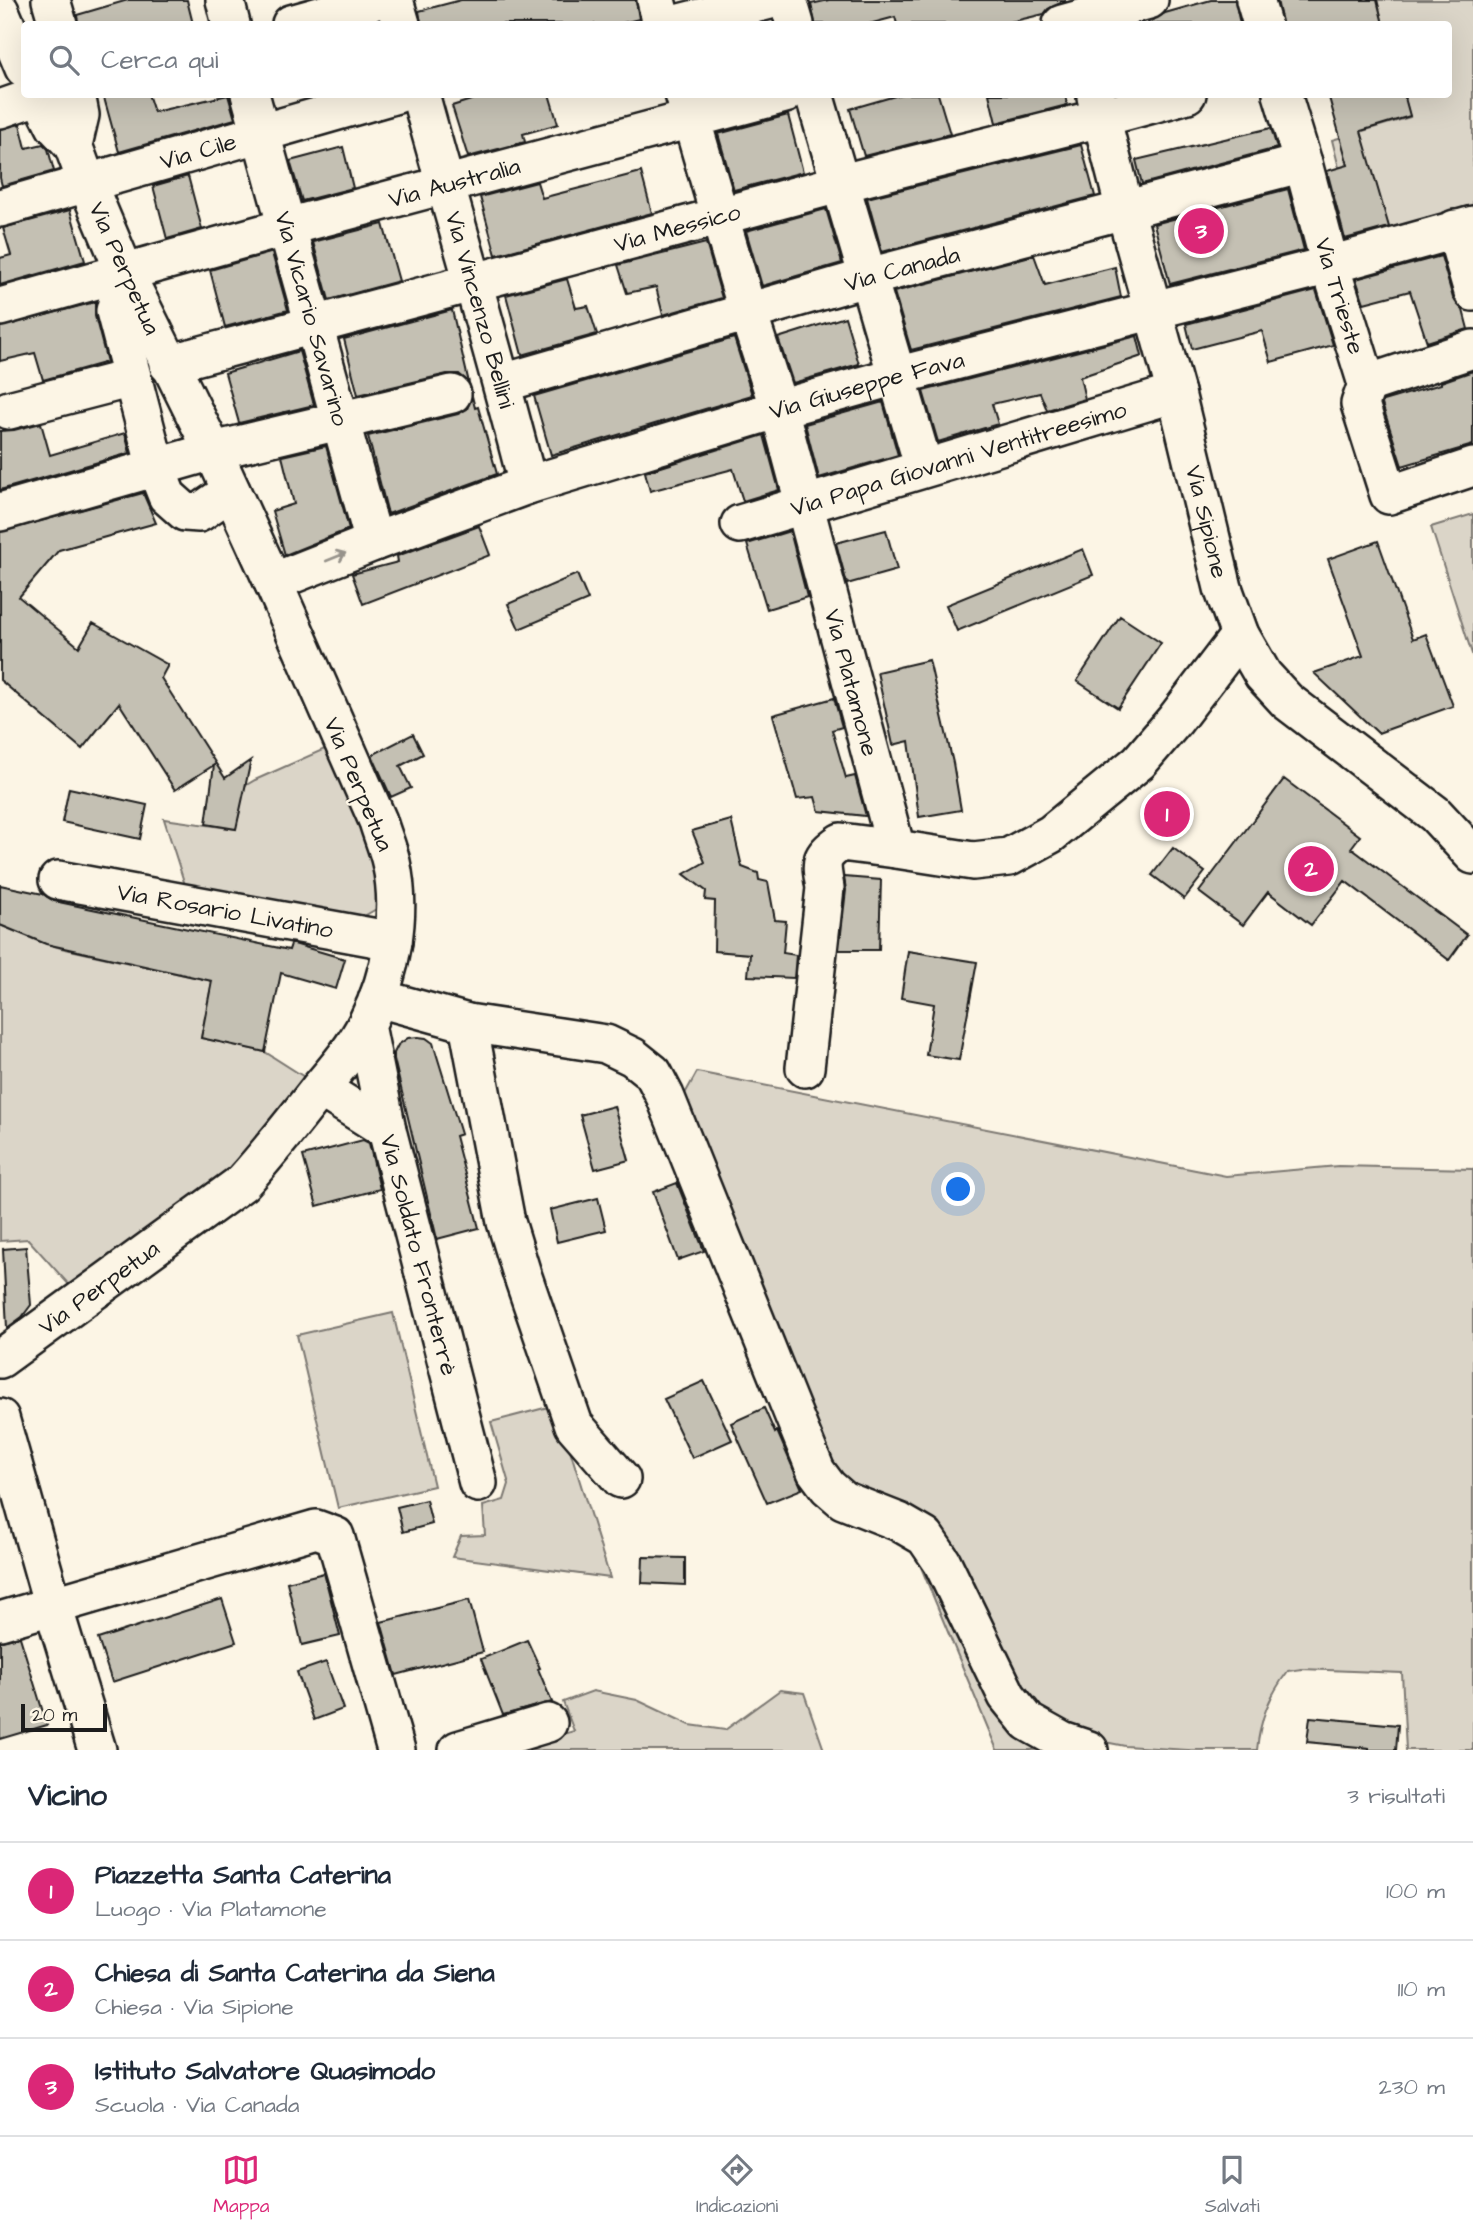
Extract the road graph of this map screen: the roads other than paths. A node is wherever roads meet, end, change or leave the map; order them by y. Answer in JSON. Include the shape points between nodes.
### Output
{"nodes":[{"id":1,"x":51,"y":0,"type":"edge"},
{"id":2,"x":225,"y":0,"type":"edge"},
{"id":3,"x":377,"y":0,"type":"edge"},
{"id":4,"x":394,"y":0,"type":"edge"},
{"id":5,"x":656,"y":0,"type":"edge"},
{"id":6,"x":770,"y":0,"type":"edge"},
{"id":7,"x":788,"y":0,"type":"edge"},
{"id":8,"x":1149,"y":0,"type":"edge"},
{"id":9,"x":1255,"y":0,"type":"edge"},
{"id":10,"x":0,"y":11,"type":"edge"},
{"id":11,"x":1069,"y":18,"type":"edge"},
{"id":12,"x":57,"y":21,"type":"edge"},
{"id":13,"x":230,"y":21,"type":"edge"},
{"id":14,"x":302,"y":21,"type":"edge"},
{"id":15,"x":400,"y":21,"type":"edge"},
{"id":16,"x":661,"y":21,"type":"edge"},
{"id":17,"x":688,"y":21,"type":"edge"},
{"id":18,"x":793,"y":21,"type":"edge"},
{"id":19,"x":1261,"y":21,"type":"edge"},
{"id":20,"x":21,"y":55,"type":"edge"},
{"id":21,"x":21,"y":97,"type":"edge"},
{"id":22,"x":42,"y":98,"type":"edge"},
{"id":23,"x":77,"y":98,"type":"edge"},
{"id":24,"x":251,"y":98,"type":"edge"},
{"id":25,"x":383,"y":98,"type":"edge"},
{"id":26,"x":421,"y":98,"type":"edge"},
{"id":27,"x":755,"y":98,"type":"edge"},
{"id":28,"x":815,"y":98,"type":"edge"},
{"id":29,"x":1160,"y":98,"type":"edge"},
{"id":30,"x":1283,"y":98,"type":"edge"},
{"id":31,"x":688,"y":107,"type":"edge"},
{"id":32,"x":1099,"y":107,"type":"edge"},
{"id":33,"x":0,"y":109,"type":"edge"},
{"id":34,"x":261,"y":132,"type":"junction"},
{"id":35,"x":73,"y":145,"type":"junction"},
{"id":36,"x":1303,"y":163,"type":"junction"},
{"id":37,"x":87,"y":183,"type":"junction"},
{"id":38,"x":445,"y":184,"type":"junction"},
{"id":39,"x":840,"y":184,"type":"junction"},
{"id":40,"x":0,"y":208,"type":"edge"},
{"id":41,"x":1125,"y":209,"type":"junction"},
{"id":42,"x":721,"y":218,"type":"junction"},
{"id":43,"x":286,"y":227,"type":"junction"},
{"id":44,"x":1464,"y":227,"type":"edge"},
{"id":45,"x":1330,"y":265,"type":"junction"},
{"id":46,"x":125,"y":273,"type":"junction"},
{"id":47,"x":869,"y":277,"type":"junction"},
{"id":48,"x":472,"y":282,"type":"junction"},
{"id":49,"x":1473,"y":292,"type":"edge"},
{"id":50,"x":0,"y":307,"type":"edge"},
{"id":51,"x":1154,"y":310,"type":"junction"},
{"id":52,"x":748,"y":313,"type":"junction"},
{"id":53,"x":313,"y":326,"type":"junction"},
{"id":54,"x":1473,"y":349,"type":"edge"},
{"id":55,"x":169,"y":364,"type":"junction"},
{"id":56,"x":896,"y":376,"type":"junction"},
{"id":57,"x":132,"y":378,"type":"junction"},
{"id":58,"x":503,"y":383,"type":"junction"},
{"id":59,"x":1367,"y":384,"type":"junction"},
{"id":60,"x":1176,"y":393,"type":"junction"},
{"id":61,"x":452,"y":394,"type":"dead end"},
{"id":62,"x":779,"y":409,"type":"junction"},
{"id":63,"x":9,"y":410,"type":"dead end"},
{"id":64,"x":340,"y":421,"type":"junction"},
{"id":65,"x":213,"y":450,"type":"junction"},
{"id":66,"x":1473,"y":467,"type":"edge"},
{"id":67,"x":156,"y":468,"type":"junction"},
{"id":68,"x":924,"y":468,"type":"junction"},
{"id":69,"x":528,"y":485,"type":"junction"},
{"id":70,"x":231,"y":491,"type":"junction"},
{"id":71,"x":805,"y":504,"type":"junction"},
{"id":72,"x":0,"y":512,"type":"edge"},
{"id":73,"x":740,"y":524,"type":"dead end"},
{"id":74,"x":374,"y":542,"type":"junction"},
{"id":75,"x":273,"y":582,"type":"junction"},
{"id":76,"x":1240,"y":635,"type":"junction"},
{"id":77,"x":896,"y":849,"type":"junction"},
{"id":78,"x":1473,"y":855,"type":"edge"},
{"id":79,"x":58,"y":880,"type":"dead end"},
{"id":80,"x":393,"y":941,"type":"junction"},
{"id":81,"x":372,"y":1011,"type":"junction"},
{"id":82,"x":468,"y":1023,"type":"junction"},
{"id":83,"x":805,"y":1068,"type":"dead end"},
{"id":84,"x":320,"y":1088,"type":"junction"},
{"id":85,"x":387,"y":1130,"type":"junction"},
{"id":86,"x":0,"y":1359,"type":"edge"},
{"id":87,"x":0,"y":1418,"type":"edge"},
{"id":88,"x":621,"y":1479,"type":"dead end"},
{"id":89,"x":478,"y":1483,"type":"dead end"},
{"id":90,"x":53,"y":1605,"type":"junction"},
{"id":91,"x":0,"y":1621,"type":"edge"},
{"id":92,"x":548,"y":1723,"type":"dead end"},
{"id":93,"x":97,"y":1750,"type":"edge"},
{"id":94,"x":396,"y":1750,"type":"edge"},
{"id":95,"x":458,"y":1750,"type":"edge"},
{"id":96,"x":1089,"y":1750,"type":"edge"}],
"edges":[{"from":1,"to":12,"type":"street"},
{"from":2,"to":13,"type":"street"},
{"from":3,"to":14,"type":"street"},
{"from":4,"to":15,"type":"street"},
{"from":5,"to":16,"type":"street"},
{"from":6,"to":17,"type":"street"},
{"from":7,"to":18,"type":"street"},
{"from":8,"to":11,"type":"street"},
{"from":9,"to":19,"type":"street"},
{"from":10,"to":20,"type":"street"},
{"from":21,"to":33,"type":"street"},
{"from":22,"to":35,"type":"street","via":[[55,126]]},
{"from":23,"to":35,"type":"street","via":[[80,115]]},
{"from":24,"to":34,"type":"street","name":"Via Vicario Savarino"},
{"from":25,"to":34,"type":"street","name":"Via Cile"},
{"from":26,"to":38,"type":"street","name":"Via Vincenzo Bellini"},
{"from":27,"to":31,"type":"street","name":"Via Australia"},
{"from":28,"to":39,"type":"street"},
{"from":29,"to":32,"type":"street","name":"Via Messico"},
{"from":30,"to":36,"type":"street","name":"Via Trieste"},
{"from":31,"to":38,"type":"street","name":"Via Australia"},
{"from":31,"to":42,"type":"street","name":"Via Platamone"},
{"from":32,"to":39,"type":"street","name":"Via Messico"},
{"from":32,"to":41,"type":"street","name":"Via Sipione"},
{"from":34,"to":37,"type":"street","name":"Via Cile"},
{"from":34,"to":43,"type":"street","name":"Via Vicario Savarino"},
{"from":35,"to":37,"type":"street","name":"Via Perpetua"},
{"from":36,"to":41,"type":"street","name":"Via Canada"},
{"from":36,"to":45,"type":"street","name":"Via Trieste"},
{"from":37,"to":40,"type":"street","name":"Via Cile"},
{"from":37,"to":46,"type":"street","name":"Via Perpetua"},
{"from":38,"to":43,"type":"street","name":"Via Australia"},
{"from":38,"to":48,"type":"street","name":"Via Vincenzo Bellini"},
{"from":39,"to":42,"type":"street","name":"Via Messico"},
{"from":39,"to":47,"type":"street"},
{"from":41,"to":47,"type":"street","name":"Via Canada"},
{"from":41,"to":51,"type":"street","name":"Via Sipione"},
{"from":42,"to":48,"type":"street","name":"Via Messico"},
{"from":42,"to":52,"type":"street","name":"Via Platamone"},
{"from":43,"to":46,"type":"street","name":"Via Australia"},
{"from":43,"to":53,"type":"street","name":"Via Vicario Savarino"},
{"from":44,"to":45,"type":"street","name":"Via Giuseppe Fava"},
{"from":44,"to":49,"type":"street"},
{"from":45,"to":51,"type":"street","name":"Via Giuseppe Fava"},
{"from":45,"to":59,"type":"street","name":"Via Trieste"},
{"from":46,"to":50,"type":"street","name":"Via Australia"},
{"from":46,"to":55,"type":"street","name":"Via Perpetua"},
{"from":46,"to":57,"type":"street","via":[[115,311]]},
{"from":47,"to":52,"type":"street","name":"Via Canada"},
{"from":47,"to":56,"type":"street"},
{"from":48,"to":53,"type":"street","name":"Via Messico"},
{"from":48,"to":58,"type":"street","name":"Via Vincenzo Bellini"},
{"from":51,"to":56,"type":"street","name":"Via Giuseppe Fava"},
{"from":51,"to":60,"type":"street","name":"Via Sipione"},
{"from":52,"to":58,"type":"street","name":"Via Canada"},
{"from":52,"to":62,"type":"street","name":"Via Platamone"},
{"from":53,"to":55,"type":"street","name":"Via Messico"},
{"from":53,"to":64,"type":"street","name":"Via Vicario Savarino"},
{"from":54,"to":59,"type":"street"},
{"from":55,"to":65,"type":"street","name":"Via Perpetua"},
{"from":56,"to":62,"type":"street","name":"Via Giuseppe Fava"},
{"from":56,"to":68,"type":"street"},
{"from":57,"to":63,"type":"street"},
{"from":57,"to":67,"type":"street"},
{"from":58,"to":69,"type":"street","name":"Via Vincenzo Bellini"},
{"from":59,"to":66,"type":"street","name":"Via Trieste","via":[[1360,404],[1389,495]]},
{"from":60,"to":68,"type":"street","name":"Via Papa Giovanni Ventitreesimo"},
{"from":60,"to":76,"type":"street","name":"Via Sipione","via":[[1223,588]]},
{"from":61,"to":64,"type":"street"},
{"from":62,"to":69,"type":"street","name":"Via Giuseppe Fava"},
{"from":62,"to":71,"type":"street","name":"Via Platamone"},
{"from":64,"to":65,"type":"street"},
{"from":64,"to":74,"type":"street","name":"Via Vicario Savarino"},
{"from":65,"to":67,"type":"street"},
{"from":65,"to":70,"type":"street","name":"Via Perpetua"},
{"from":67,"to":70,"type":"street","via":[[167,496],[185,512],[199,513]]},
{"from":67,"to":72,"type":"street"},
{"from":68,"to":71,"type":"street","name":"Via Papa Giovanni Ventitreesimo"},
{"from":69,"to":74,"type":"street","name":"Via Giuseppe Fava"},
{"from":70,"to":75,"type":"street","name":"Via Perpetua"},
{"from":71,"to":73,"type":"street","name":"Via Papa Giovanni Ventitreesimo"},
{"from":71,"to":77,"type":"street","name":"Via Platamone"},
{"from":75,"to":74,"type":"street","name":"Via Giuseppe Fava","one_way":true},
{"from":75,"to":80,"type":"street","name":"Via Perpetua","via":[[378,821],[393,874]]},
{"from":76,"to":77,"type":"street","via":[[1139,762],[1051,834],[1009,857],[973,861]]},
{"from":76,"to":78,"type":"street","name":"Via Sipione","via":[[1263,675],[1287,701],[1435,814]]},
{"from":77,"to":83,"type":"street","via":[[841,842],[827,851],[821,864],[825,888]]},
{"from":79,"to":80,"type":"street","name":"Via Rosario Livatino"},
{"from":80,"to":81,"type":"street","name":"Via Perpetua"},
{"from":81,"to":82,"type":"street"},
{"from":81,"to":84,"type":"street","name":"Via Perpetua","via":[[345,1058]]},
{"from":81,"to":85,"type":"street","name":"Via Soldato Fronterrè"},
{"from":82,"to":88,"type":"street","via":[[506,1222],[522,1274],[574,1425]]},
{"from":82,"to":96,"type":"street","via":[[606,1044],[634,1057],[653,1073],[816,1471],[843,1500],[925,1537],[942,1562],[1007,1696],[1028,1722]]},
{"from":84,"to":85,"type":"street"},
{"from":84,"to":86,"type":"street","name":"Via Perpetua","via":[[242,1183]]},
{"from":85,"to":89,"type":"street","name":"Via Soldato Fronterrè"},
{"from":87,"to":90,"type":"street"},
{"from":90,"to":91,"type":"street"},
{"from":90,"to":93,"type":"street"},
{"from":90,"to":94,"type":"street","via":[[316,1529],[335,1536]]},
{"from":92,"to":95,"type":"street"}]}
